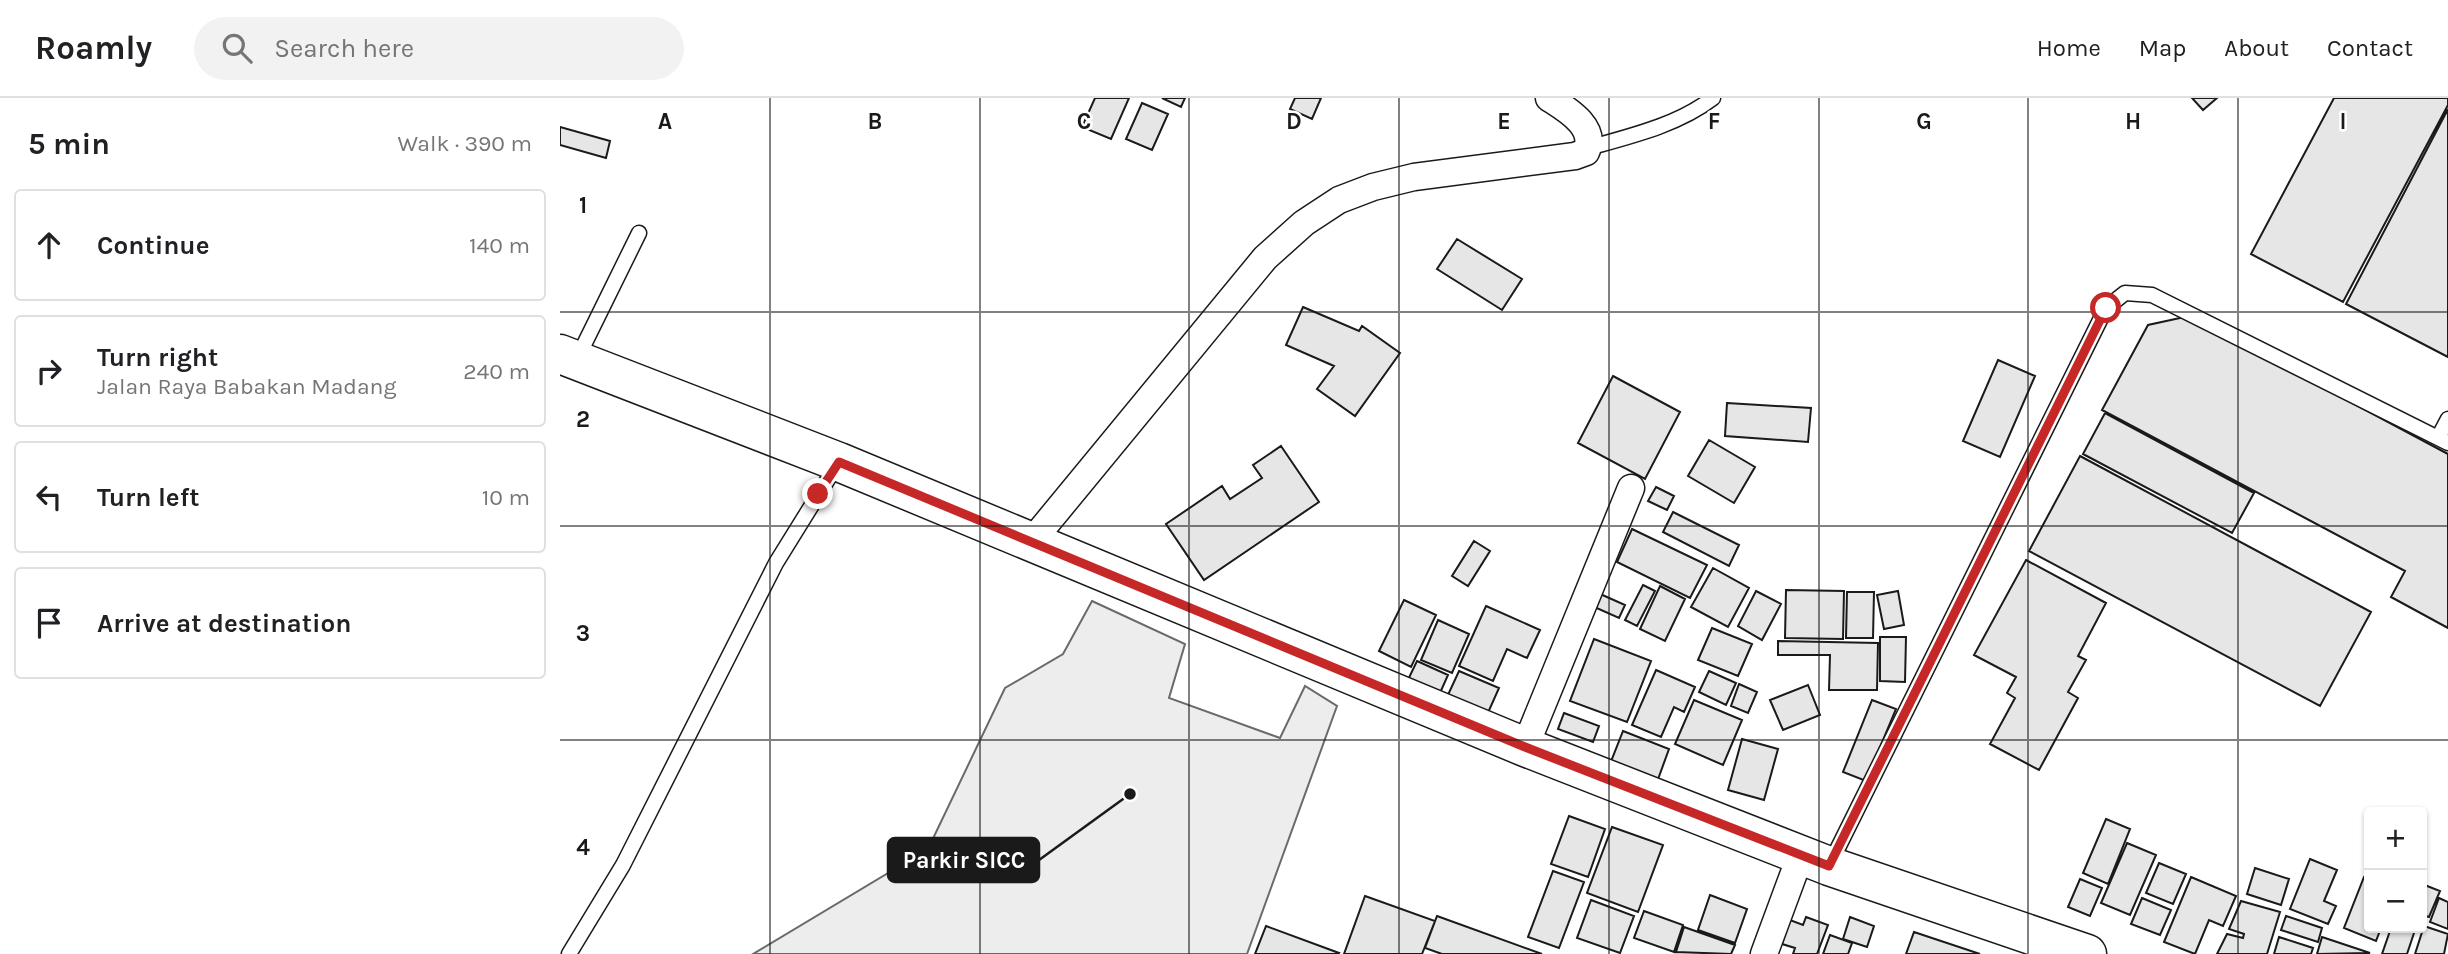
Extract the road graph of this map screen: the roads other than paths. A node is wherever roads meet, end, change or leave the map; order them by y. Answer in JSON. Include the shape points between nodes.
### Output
{"nodes":[{"id":1,"x":1549,"y":98,"type":"edge"},
{"id":2,"x":1713,"y":98,"type":"edge"},
{"id":3,"x":1588,"y":148,"type":"junction"},
{"id":4,"x":639,"y":233,"type":"dead end"},
{"id":5,"x":568,"y":357,"type":"edge"},
{"id":6,"x":2448,"y":419,"type":"edge"},
{"id":7,"x":2443,"y":441,"type":"edge"},
{"id":8,"x":839,"y":462,"type":"junction"},
{"id":9,"x":1631,"y":488,"type":"dead end"},
{"id":10,"x":1032,"y":541,"type":"junction"},
{"id":11,"x":1525,"y":747,"type":"junction"},
{"id":12,"x":1815,"y":860,"type":"junction"},
{"id":13,"x":569,"y":954,"type":"edge"},
{"id":14,"x":1764,"y":954,"type":"edge"},
{"id":15,"x":2087,"y":954,"type":"edge"}],
"edges":[{"from":1,"to":3,"type":"street","via":[[1578,119],[1588,135]]},
{"from":2,"to":3,"type":"lane","via":[[1641,133]]},
{"from":3,"to":10,"type":"street","via":[[1575,156],[1414,177],[1373,187],[1339,200],[1304,223],[1265,258]]},
{"from":4,"to":5,"type":"lane"},
{"from":5,"to":8,"type":"main road"},
{"from":6,"to":7,"type":"lane"},
{"from":7,"to":12,"type":"lane","via":[[2152,295],[2125,293],[2106,308]]},
{"from":8,"to":10,"type":"main road"},
{"from":8,"to":13,"type":"lane","via":[[776,563],[623,865]]},
{"from":9,"to":11,"type":"street"},
{"from":10,"to":11,"type":"main road"},
{"from":11,"to":12,"type":"main road"},
{"from":12,"to":14,"type":"street"},
{"from":12,"to":15,"type":"main road"}]}
